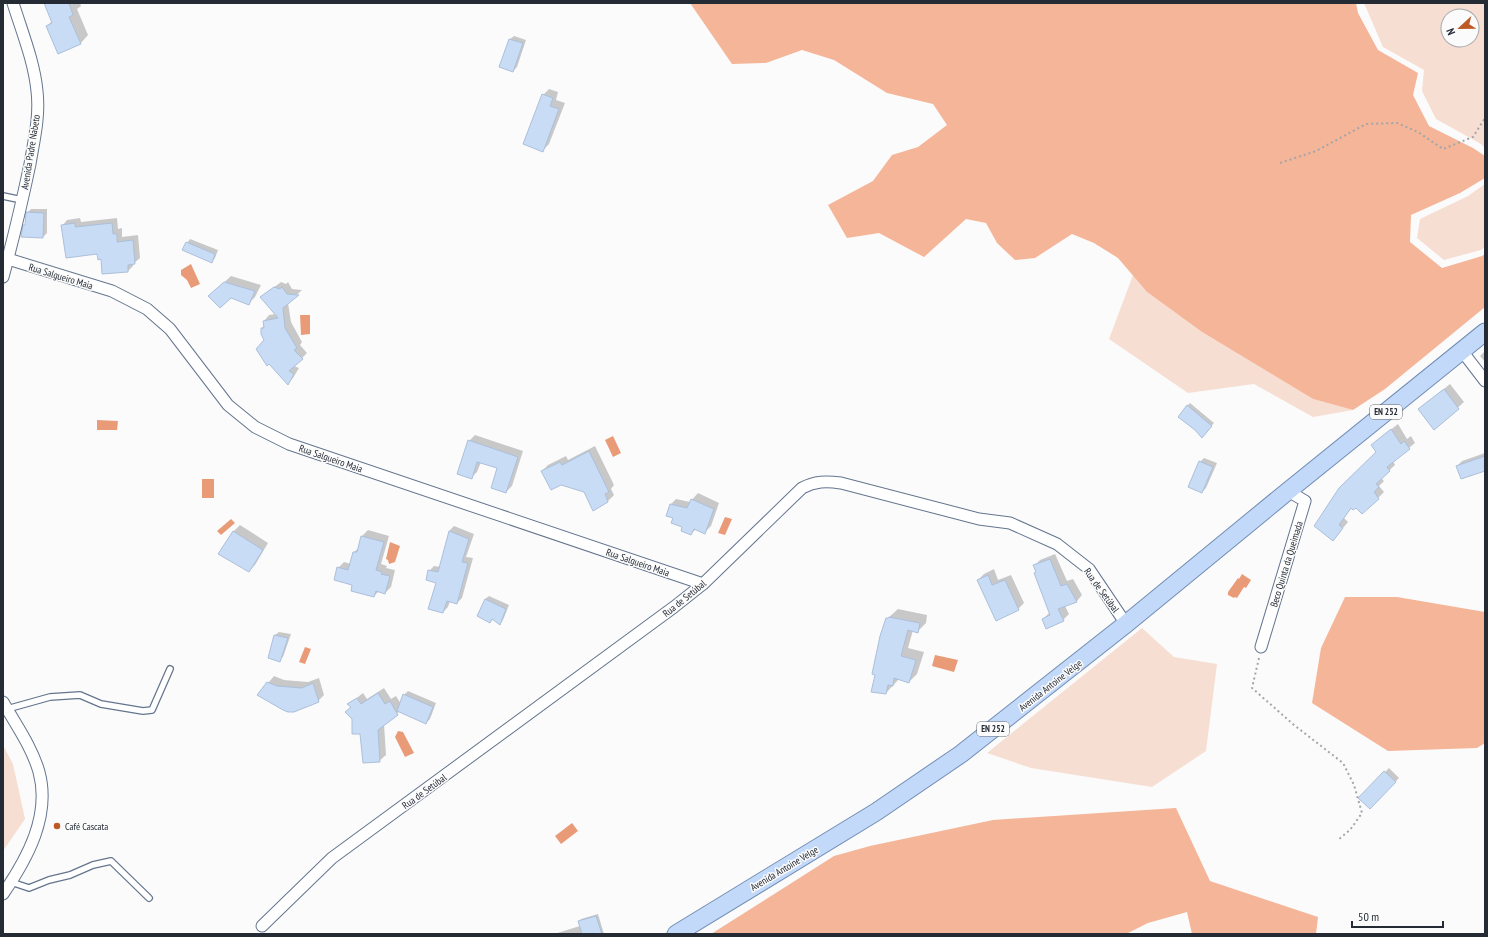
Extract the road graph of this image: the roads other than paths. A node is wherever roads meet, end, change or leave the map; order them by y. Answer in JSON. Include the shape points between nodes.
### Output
{"nodes":[{"id":1,"x":13,"y":3,"type":"edge"},
{"id":2,"x":3,"y":196,"type":"edge"},
{"id":3,"x":22,"y":200,"type":"junction"},
{"id":4,"x":8,"y":259,"type":"junction"},
{"id":5,"x":3,"y":277,"type":"edge"},
{"id":6,"x":1485,"y":332,"type":"edge"},
{"id":7,"x":1462,"y":351,"type":"junction"},
{"id":8,"x":1485,"y":381,"type":"edge"},
{"id":9,"x":1288,"y":491,"type":"junction"},
{"id":10,"x":703,"y":584,"type":"junction"},
{"id":11,"x":1126,"y":624,"type":"junction"},
{"id":12,"x":1261,"y":647,"type":"road end"},
{"id":13,"x":170,"y":669,"type":"dead end"},
{"id":14,"x":5,"y":705,"type":"edge"},
{"id":15,"x":11,"y":882,"type":"junction"},
{"id":16,"x":3,"y":894,"type":"edge"},
{"id":17,"x":149,"y":898,"type":"dead end"},
{"id":18,"x":262,"y":926,"type":"dead end"},
{"id":19,"x":676,"y":934,"type":"edge"}],
"edges":[{"from":1,"to":3,"type":"street","name":"Avenida Padre Nabeto","via":[[34,70],[37,92],[35,134]]},
{"from":2,"to":3,"type":"lane"},
{"from":3,"to":4,"type":"street","name":"Avenida Padre Nabeto"},
{"from":4,"to":5,"type":"street","name":"Avenida Padre Nabeto"},
{"from":4,"to":10,"type":"street","name":"Rua Salgueiro Maia","via":[[112,292],[147,309],[170,329],[228,405],[250,424],[289,444]]},
{"from":6,"to":7,"type":"main road","number":"EN 252"},
{"from":7,"to":8,"type":"street"},
{"from":7,"to":9,"type":"main road","number":"EN 252"},
{"from":9,"to":11,"type":"main road","name":"Avenida Antoine Velge","number":"EN 252"},
{"from":9,"to":12,"type":"street","name":"Beco Quinta da Queimada","via":[[1305,501]]},
{"from":10,"to":11,"type":"street","name":"Rua de Setúbal","via":[[802,488],[828,481],[979,519],[1010,523],[1057,544],[1089,569]]},
{"from":10,"to":18,"type":"street","name":"Rua de Setúbal","via":[[332,858]]},
{"from":11,"to":19,"type":"main road","name":"Avenida Antoine Velge","number":"EN 252","via":[[961,754],[876,812]]},
{"from":13,"to":14,"type":"lane","via":[[152,710],[143,712],[101,704],[80,695]]},
{"from":14,"to":15,"type":"street","via":[[34,759],[39,772],[42,796],[36,833]]},
{"from":15,"to":16,"type":"street"},
{"from":15,"to":17,"type":"lane","via":[[29,888],[111,861]]}]}
